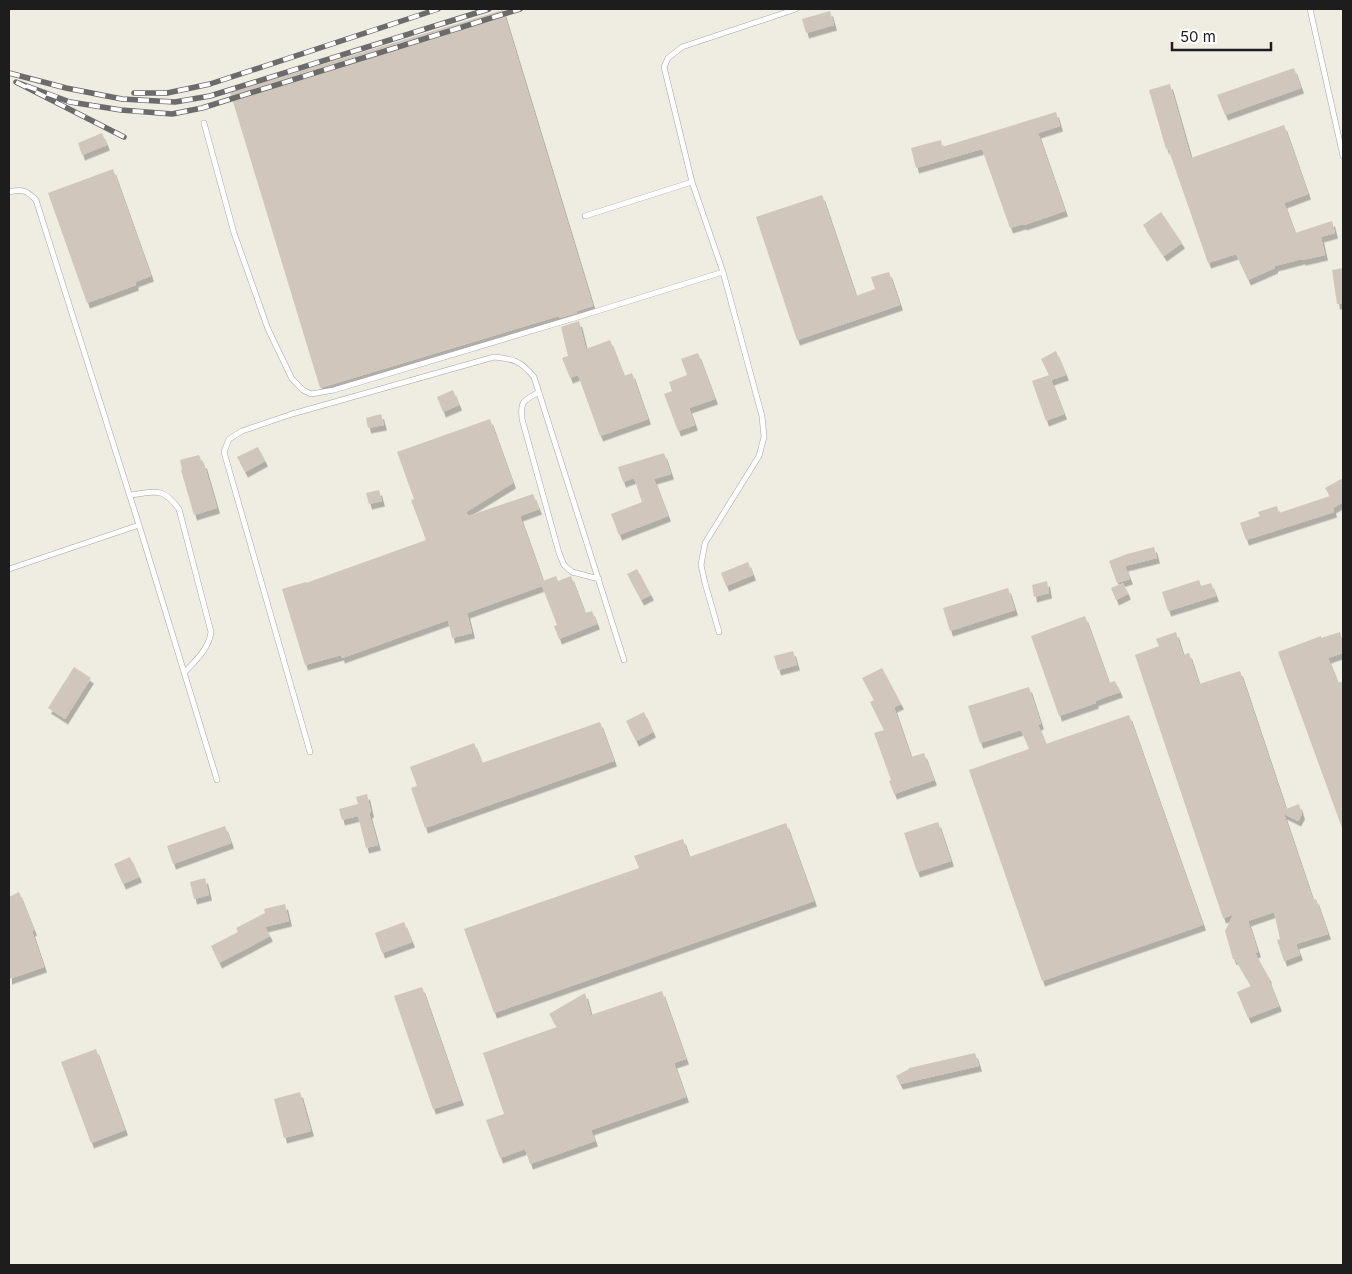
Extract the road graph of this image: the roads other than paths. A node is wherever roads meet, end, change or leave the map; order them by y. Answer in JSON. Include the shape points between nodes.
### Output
{"nodes":[{"id":1,"x":796,"y":9,"type":"edge"},
{"id":2,"x":1310,"y":9,"type":"edge"},
{"id":3,"x":204,"y":123,"type":"dead end"},
{"id":4,"x":1343,"y":156,"type":"edge"},
{"id":5,"x":692,"y":182,"type":"junction"},
{"id":6,"x":9,"y":192,"type":"edge"},
{"id":7,"x":585,"y":216,"type":"dead end"},
{"id":8,"x":724,"y":272,"type":"junction"},
{"id":9,"x":539,"y":392,"type":"junction"},
{"id":10,"x":130,"y":496,"type":"junction"},
{"id":11,"x":139,"y":525,"type":"junction"},
{"id":12,"x":9,"y":569,"type":"edge"},
{"id":13,"x":598,"y":579,"type":"junction"},
{"id":14,"x":719,"y":632,"type":"dead end"},
{"id":15,"x":624,"y":660,"type":"dead end"},
{"id":16,"x":184,"y":673,"type":"junction"},
{"id":17,"x":310,"y":752,"type":"dead end"},
{"id":18,"x":217,"y":780,"type":"dead end"}],
"edges":[{"from":1,"to":5,"type":"lane","via":[[682,47],[668,58],[664,68]]},
{"from":2,"to":4,"type":"lane"},
{"from":3,"to":8,"type":"lane","via":[[234,233],[268,329],[292,379],[311,394],[334,390]]},
{"from":5,"to":7,"type":"lane"},
{"from":5,"to":8,"type":"lane"},
{"from":6,"to":10,"type":"lane","via":[[28,192],[36,200]]},
{"from":8,"to":14,"type":"lane","via":[[762,416],[764,437],[759,456],[704,543],[701,565]]},
{"from":9,"to":13,"type":"lane"},
{"from":9,"to":13,"type":"lane","via":[[524,402],[522,419],[559,553],[564,565],[572,572]]},
{"from":9,"to":17,"type":"lane","via":[[526,366],[512,359],[494,357],[292,414],[242,431],[229,439],[224,452]]},
{"from":10,"to":11,"type":"lane"},
{"from":10,"to":16,"type":"lane","via":[[158,492],[170,497],[179,509],[211,632],[206,648]]},
{"from":11,"to":12,"type":"lane"},
{"from":11,"to":16,"type":"lane"},
{"from":13,"to":15,"type":"lane"},
{"from":16,"to":18,"type":"lane"}]}
